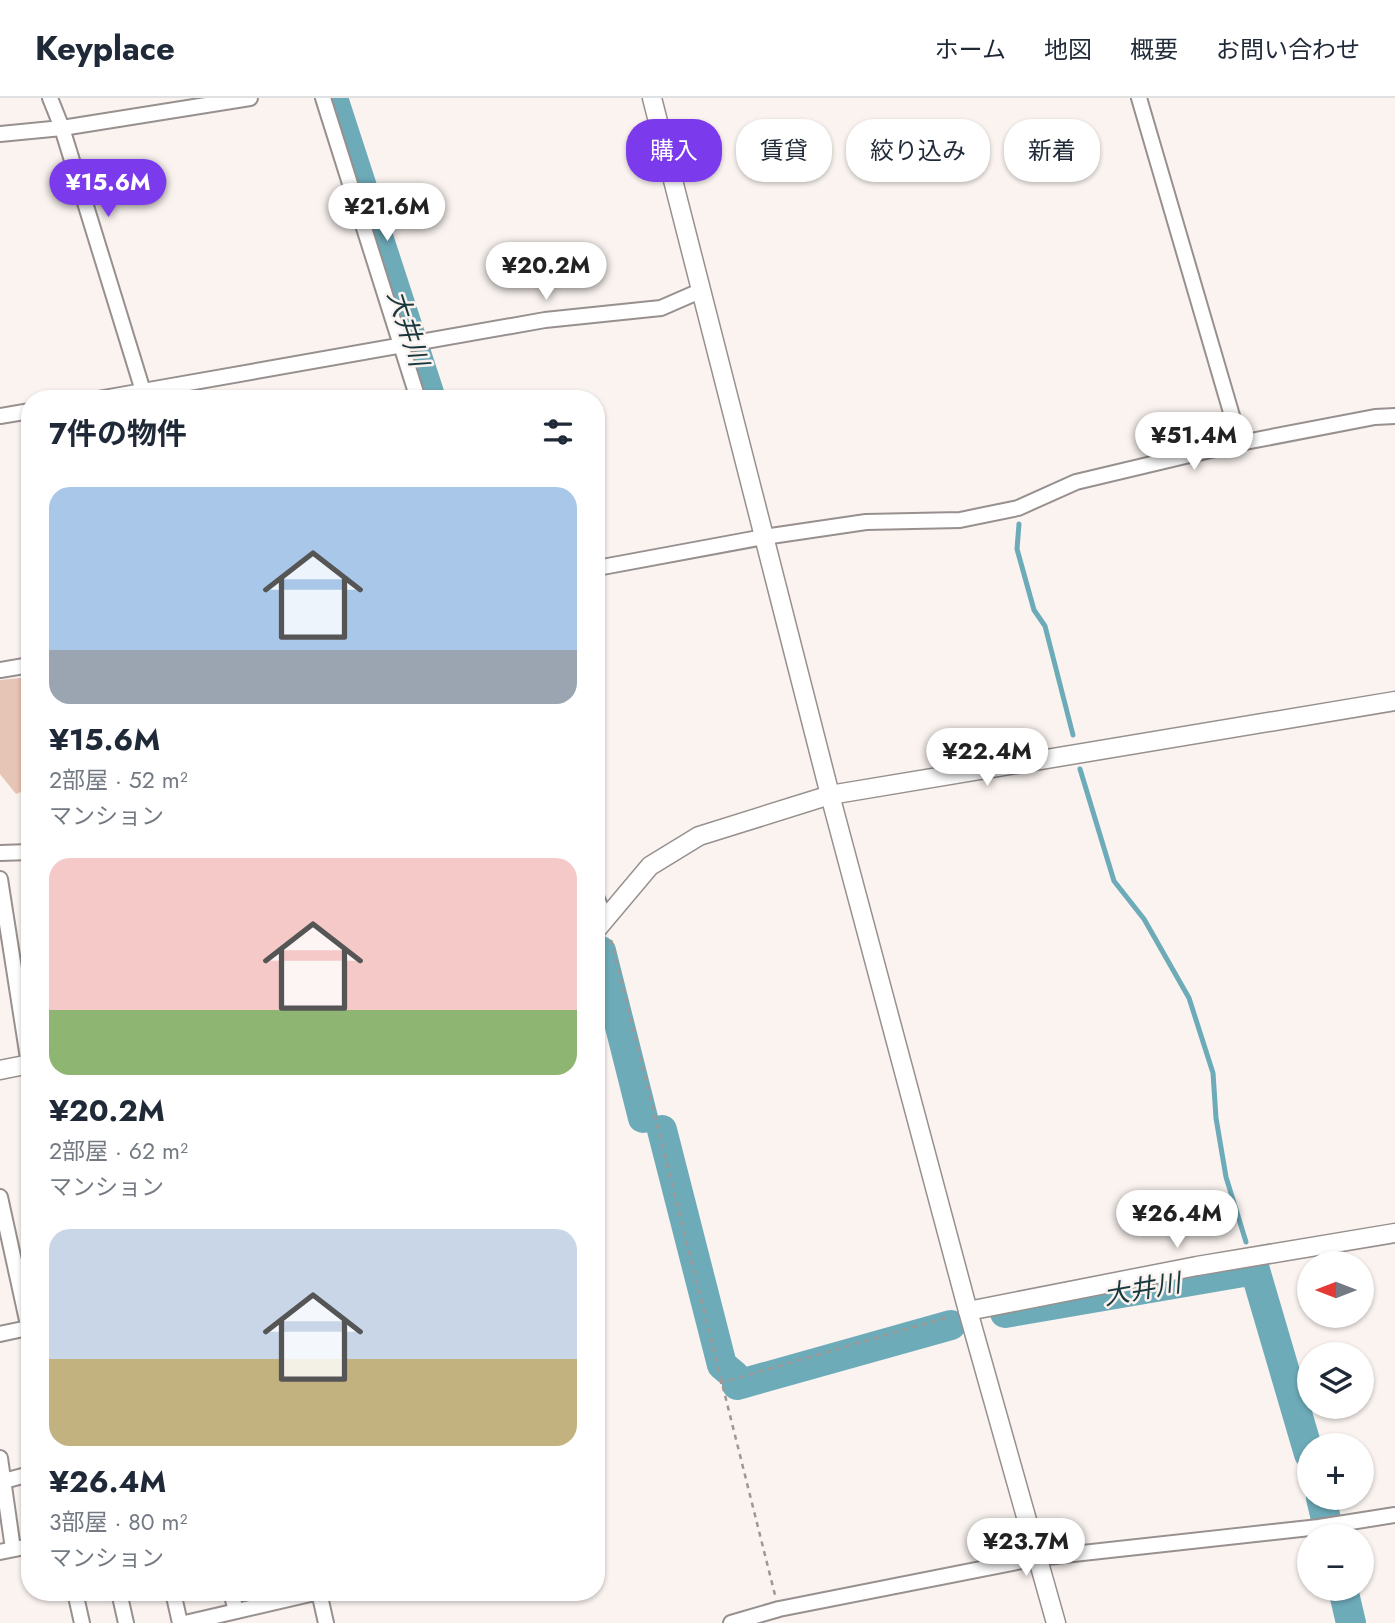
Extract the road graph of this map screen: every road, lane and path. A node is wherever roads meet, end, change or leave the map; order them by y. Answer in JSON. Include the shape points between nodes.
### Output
{"nodes":[{"id":1,"x":50,"y":98,"type":"edge"},
{"id":2,"x":250,"y":98,"type":"edge"},
{"id":3,"x":323,"y":98,"type":"edge"},
{"id":4,"x":652,"y":98,"type":"edge"},
{"id":5,"x":1139,"y":98,"type":"edge"},
{"id":6,"x":62,"y":128,"type":"junction"},
{"id":7,"x":0,"y":134,"type":"edge"},
{"id":8,"x":700,"y":291,"type":"junction"},
{"id":9,"x":401,"y":345,"type":"junction"},
{"id":10,"x":142,"y":390,"type":"edge"},
{"id":11,"x":170,"y":390,"type":"edge"},
{"id":12,"x":415,"y":390,"type":"edge"},
{"id":13,"x":21,"y":412,"type":"edge"},
{"id":14,"x":0,"y":416,"type":"edge"},
{"id":15,"x":1395,"y":416,"type":"edge"},
{"id":16,"x":1240,"y":443,"type":"junction"},
{"id":17,"x":764,"y":537,"type":"junction"},
{"id":18,"x":605,"y":567,"type":"edge"},
{"id":19,"x":21,"y":666,"type":"edge"},
{"id":20,"x":0,"y":670,"type":"edge"},
{"id":21,"x":1395,"y":701,"type":"edge"},
{"id":22,"x":830,"y":795,"type":"junction"},
{"id":23,"x":21,"y":852,"type":"edge"},
{"id":24,"x":0,"y":853,"type":"edge"},
{"id":25,"x":0,"y":879,"type":"edge"},
{"id":26,"x":605,"y":918,"type":"edge"},
{"id":27,"x":605,"y":938,"type":"edge"},
{"id":28,"x":21,"y":1015,"type":"edge"},
{"id":29,"x":21,"y":1068,"type":"edge"},
{"id":30,"x":0,"y":1070,"type":"edge"},
{"id":31,"x":0,"y":1200,"type":"edge"},
{"id":32,"x":1395,"y":1233,"type":"edge"},
{"id":33,"x":21,"y":1272,"type":"edge"},
{"id":34,"x":968,"y":1311,"type":"junction"},
{"id":35,"x":21,"y":1332,"type":"edge"},
{"id":36,"x":0,"y":1334,"type":"edge"},
{"id":37,"x":720,"y":1383,"type":"junction"},
{"id":38,"x":0,"y":1458,"type":"edge"},
{"id":39,"x":21,"y":1476,"type":"edge"},
{"id":40,"x":2,"y":1481,"type":"edge"},
{"id":41,"x":1395,"y":1515,"type":"edge"},
{"id":42,"x":7,"y":1550,"type":"edge"},
{"id":43,"x":1037,"y":1558,"type":"junction"},
{"id":44,"x":77,"y":1601,"type":"edge"},
{"id":45,"x":121,"y":1601,"type":"edge"},
{"id":46,"x":176,"y":1601,"type":"edge"},
{"id":47,"x":234,"y":1601,"type":"edge"},
{"id":48,"x":279,"y":1601,"type":"edge"},
{"id":49,"x":320,"y":1601,"type":"edge"},
{"id":50,"x":779,"y":1608,"type":"junction"},
{"id":51,"x":236,"y":1611,"type":"junction"},
{"id":52,"x":82,"y":1623,"type":"edge"},
{"id":53,"x":126,"y":1623,"type":"edge"},
{"id":54,"x":183,"y":1623,"type":"edge"},
{"id":55,"x":326,"y":1623,"type":"edge"},
{"id":56,"x":731,"y":1623,"type":"edge"},
{"id":57,"x":1056,"y":1623,"type":"edge"}],
"edges":[{"from":1,"to":6,"type":"street"},
{"from":2,"to":6,"type":"street"},
{"from":3,"to":9,"type":"street"},
{"from":4,"to":8,"type":"street"},
{"from":5,"to":16,"type":"street"},
{"from":6,"to":7,"type":"street"},
{"from":6,"to":10,"type":"street"},
{"from":8,"to":9,"type":"street","via":[[661,308],[545,320]]},
{"from":8,"to":17,"type":"street"},
{"from":9,"to":11,"type":"street"},
{"from":9,"to":12,"type":"street"},
{"from":13,"to":14,"type":"street"},
{"from":15,"to":16,"type":"street"},
{"from":16,"to":17,"type":"street","via":[[1076,482],[1018,508],[960,520],[866,522]]},
{"from":17,"to":18,"type":"street"},
{"from":17,"to":22,"type":"street"},
{"from":19,"to":20,"type":"street"},
{"from":21,"to":22,"type":"street"},
{"from":22,"to":26,"type":"street","via":[[699,836],[650,866]]},
{"from":22,"to":34,"type":"street"},
{"from":23,"to":24,"type":"street"},
{"from":25,"to":28,"type":"street"},
{"from":27,"to":37,"type":"path"},
{"from":29,"to":30,"type":"street"},
{"from":31,"to":33,"type":"street"},
{"from":32,"to":34,"type":"street"},
{"from":34,"to":37,"type":"path"},
{"from":34,"to":43,"type":"street"},
{"from":35,"to":36,"type":"street"},
{"from":37,"to":50,"type":"path"},
{"from":38,"to":40,"type":"street"},
{"from":39,"to":40,"type":"street"},
{"from":40,"to":42,"type":"street"},
{"from":41,"to":43,"type":"street"},
{"from":43,"to":50,"type":"street"},
{"from":43,"to":57,"type":"street"},
{"from":44,"to":52,"type":"street"},
{"from":45,"to":53,"type":"street"},
{"from":46,"to":54,"type":"street"},
{"from":47,"to":51,"type":"street"},
{"from":48,"to":51,"type":"street"},
{"from":49,"to":55,"type":"street"},
{"from":50,"to":56,"type":"street"},
{"from":51,"to":54,"type":"street"}]}
